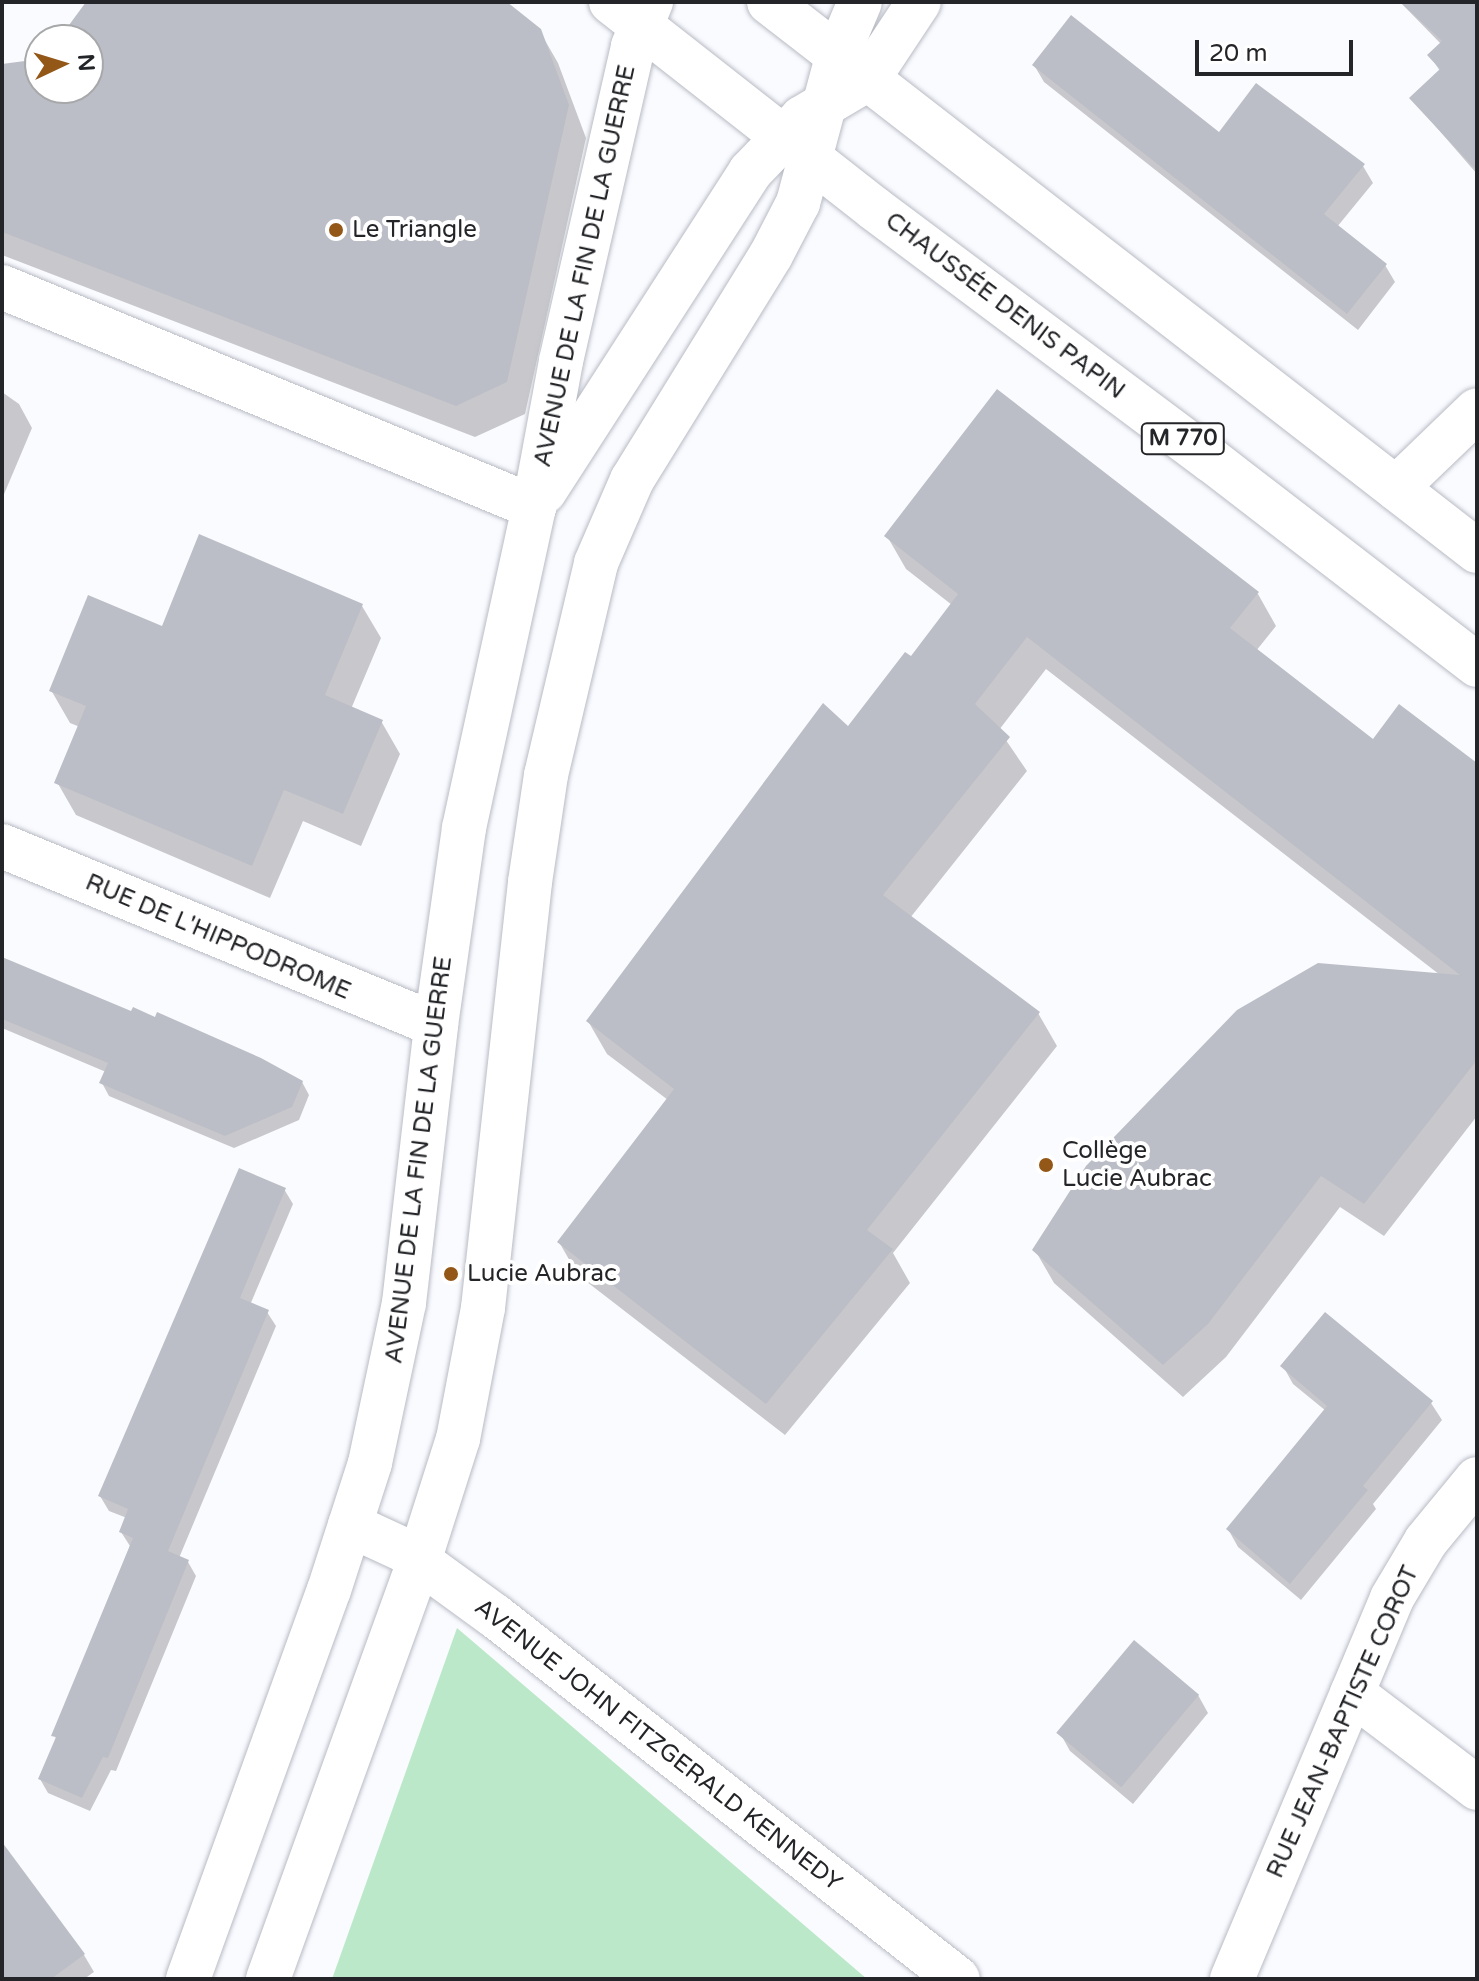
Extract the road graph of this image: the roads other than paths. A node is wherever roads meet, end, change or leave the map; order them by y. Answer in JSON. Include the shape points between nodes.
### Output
{"nodes":[{"id":1,"x":769,"y":2,"type":"edge"},
{"id":2,"x":860,"y":2,"type":"edge"},
{"id":3,"x":890,"y":2,"type":"edge"},
{"id":4,"x":919,"y":2,"type":"edge"},
{"id":5,"x":634,"y":10,"type":"edge"},
{"id":6,"x":847,"y":80,"type":"junction"},
{"id":7,"x":808,"y":156,"type":"junction"},
{"id":8,"x":2,"y":287,"type":"edge"},
{"id":9,"x":1477,"y":410,"type":"edge"},
{"id":10,"x":1396,"y":488,"type":"junction"},
{"id":11,"x":534,"y":507,"type":"junction"},
{"id":12,"x":1477,"y":551,"type":"edge"},
{"id":13,"x":1477,"y":665,"type":"edge"},
{"id":14,"x":2,"y":846,"type":"edge"},
{"id":15,"x":436,"y":1025,"type":"junction"},
{"id":16,"x":1477,"y":1479,"type":"edge"},
{"id":17,"x":350,"y":1525,"type":"junction"},
{"id":18,"x":419,"y":1561,"type":"junction"},
{"id":19,"x":1352,"y":1693,"type":"junction"},
{"id":20,"x":1477,"y":1788,"type":"edge"},
{"id":21,"x":188,"y":1979,"type":"edge"},
{"id":22,"x":268,"y":1979,"type":"edge"},
{"id":23,"x":958,"y":1979,"type":"edge"},
{"id":24,"x":1232,"y":1979,"type":"edge"}],
"edges":[{"from":1,"to":6,"type":"main road"},
{"from":2,"to":6,"type":"main road"},
{"from":3,"to":6,"type":"main road"},
{"from":4,"to":6,"type":"main road"},
{"from":5,"to":7,"type":"main road","name":"CHAUSSÉE DENIS PAPIN","number":"M 770"},
{"from":5,"to":11,"type":"main road","name":"AVENUE DE LA FIN DE LA GUERRE"},
{"from":6,"to":7,"type":"main road","name":"AVENUE DE LA FIN DE LA GUERRE"},
{"from":6,"to":7,"type":"main road"},
{"from":6,"to":10,"type":"main road"},
{"from":7,"to":11,"type":"main road","name":"AVENUE DE LA FIN DE LA GUERRE","via":[[722,213]]},
{"from":7,"to":13,"type":"main road","name":"CHAUSSÉE DENIS PAPIN","number":"M 770"},
{"from":7,"to":18,"type":"main road","via":[[798,203],[632,480],[605,536],[587,599],[538,823],[476,1352],[458,1439]]},
{"from":8,"to":11,"type":"main road"},
{"from":9,"to":10,"type":"main road"},
{"from":10,"to":12,"type":"main road"},
{"from":11,"to":15,"type":"main road","name":"AVENUE DE LA FIN DE LA GUERRE","via":[[464,828]]},
{"from":14,"to":15,"type":"main road","name":"RUE DE L'HIPPODROME"},
{"from":15,"to":17,"type":"main road","name":"AVENUE DE LA FIN DE LA GUERRE","via":[[404,1303],[370,1463]]},
{"from":16,"to":19,"type":"main road","name":"RUE JEAN-BAPTISTE COROT","via":[[1407,1569]]},
{"from":17,"to":18,"type":"main road","name":"AVENUE JOHN FITZGERALD KENNEDY"},
{"from":17,"to":21,"type":"main road","name":"AVENUE DE LA FIN DE LA GUERRE"},
{"from":18,"to":22,"type":"main road"},
{"from":18,"to":23,"type":"main road","name":"AVENUE JOHN FITZGERALD KENNEDY"},
{"from":19,"to":20,"type":"main road"},
{"from":19,"to":24,"type":"main road","name":"RUE JEAN-BAPTISTE COROT"}]}
